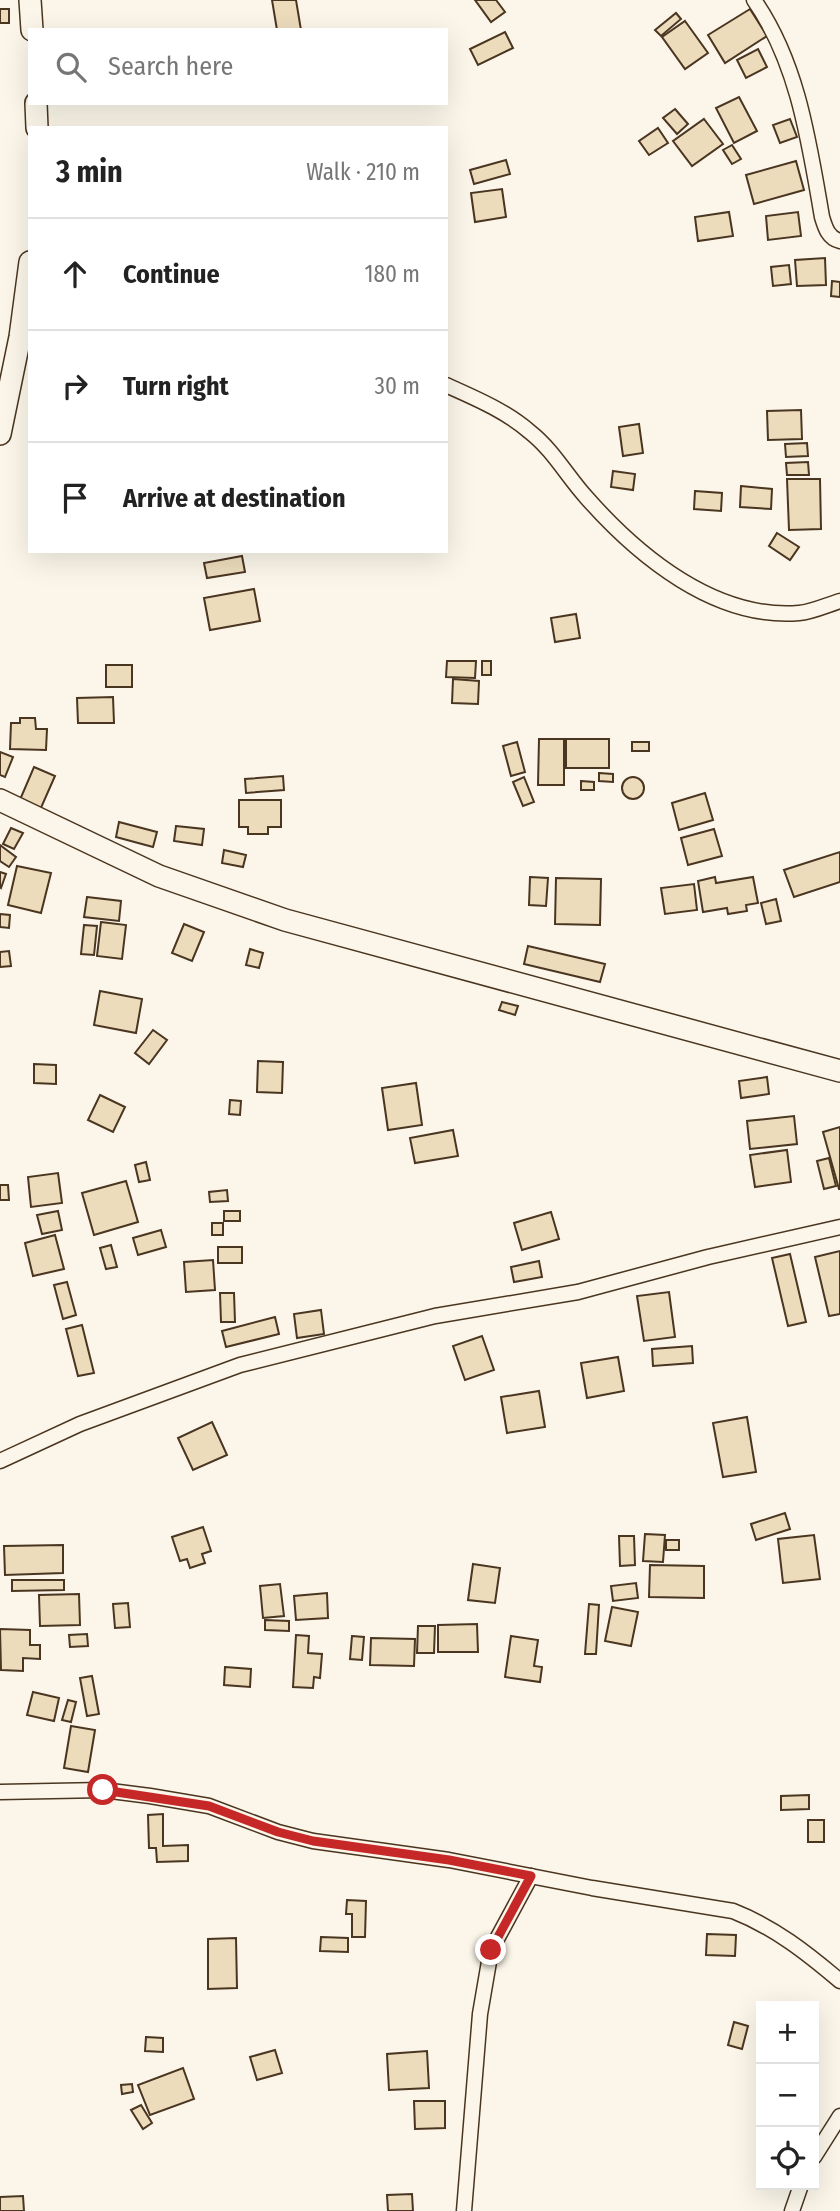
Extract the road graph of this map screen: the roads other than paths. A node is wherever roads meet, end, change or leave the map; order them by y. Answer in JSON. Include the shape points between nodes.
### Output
{"nodes":[{"id":1,"x":30,"y":0,"type":"edge"},
{"id":2,"x":754,"y":0,"type":"edge"},
{"id":3,"x":32,"y":28,"type":"edge"},
{"id":4,"x":36,"y":105,"type":"edge"},
{"id":5,"x":37,"y":126,"type":"edge"},
{"id":6,"x":840,"y":241,"type":"edge"},
{"id":7,"x":28,"y":276,"type":"edge"},
{"id":8,"x":448,"y":386,"type":"edge"},
{"id":9,"x":0,"y":434,"type":"edge"},
{"id":10,"x":840,"y":601,"type":"edge"},
{"id":11,"x":0,"y":800,"type":"edge"},
{"id":12,"x":840,"y":1071,"type":"edge"},
{"id":13,"x":840,"y":1227,"type":"edge"},
{"id":14,"x":0,"y":1461,"type":"edge"},
{"id":15,"x":0,"y":1792,"type":"edge"},
{"id":16,"x":531,"y":1876,"type":"junction"},
{"id":17,"x":840,"y":1981,"type":"edge"},
{"id":18,"x":840,"y":2116,"type":"edge"},
{"id":19,"x":819,"y":2149,"type":"edge"},
{"id":20,"x":799,"y":2190,"type":"edge"},
{"id":21,"x":464,"y":2211,"type":"edge"},
{"id":22,"x":792,"y":2211,"type":"edge"}],
"edges":[{"from":1,"to":3,"type":"main road"},
{"from":2,"to":6,"type":"street","via":[[784,51],[822,217],[833,239]]},
{"from":4,"to":5,"type":"main road"},
{"from":7,"to":9,"type":"main road"},
{"from":8,"to":10,"type":"street","via":[[494,407],[530,431],[620,534],[684,581],[731,605],[761,612],[801,613]]},
{"from":11,"to":12,"type":"main road","via":[[159,876],[285,920]]},
{"from":13,"to":14,"type":"street","via":[[578,1292],[435,1317],[240,1365],[80,1424]]},
{"from":15,"to":16,"type":"street","via":[[103,1790],[150,1796],[209,1806],[313,1841]]},
{"from":16,"to":17,"type":"street","via":[[733,1911],[786,1939]]},
{"from":16,"to":21,"type":"street","via":[[491,1950],[480,2014]]},
{"from":18,"to":19,"type":"street"},
{"from":20,"to":22,"type":"street"}]}
